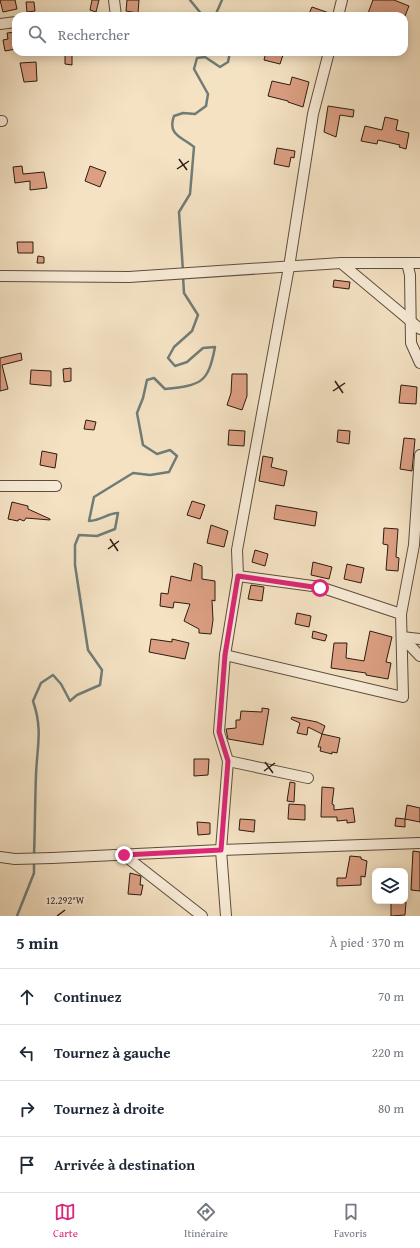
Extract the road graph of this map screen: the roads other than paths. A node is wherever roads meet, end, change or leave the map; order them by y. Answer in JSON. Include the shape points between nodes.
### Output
{"nodes":[{"id":1,"x":114,"y":0,"type":"edge"},
{"id":2,"x":342,"y":0,"type":"edge"},
{"id":3,"x":116,"y":12,"type":"edge"},
{"id":4,"x":339,"y":12,"type":"edge"},
{"id":5,"x":12,"y":22,"type":"edge"},
{"id":6,"x":0,"y":24,"type":"edge"},
{"id":7,"x":327,"y":56,"type":"edge"},
{"id":8,"x":341,"y":263,"type":"junction"},
{"id":9,"x":406,"y":263,"type":"junction"},
{"id":10,"x":420,"y":263,"type":"edge"},
{"id":11,"x":289,"y":267,"type":"junction"},
{"id":12,"x":0,"y":276,"type":"edge"},
{"id":13,"x":412,"y":322,"type":"junction"},
{"id":14,"x":420,"y":329,"type":"edge"},
{"id":15,"x":420,"y":363,"type":"edge"},
{"id":16,"x":420,"y":455,"type":"edge"},
{"id":17,"x":56,"y":486,"type":"dead end"},
{"id":18,"x":0,"y":487,"type":"edge"},
{"id":19,"x":417,"y":546,"type":"edge"},
{"id":20,"x":238,"y":576,"type":"junction"},
{"id":21,"x":401,"y":614,"type":"junction"},
{"id":22,"x":402,"y":638,"type":"junction"},
{"id":23,"x":420,"y":640,"type":"edge"},
{"id":24,"x":225,"y":655,"type":"junction"},
{"id":25,"x":420,"y":656,"type":"edge"},
{"id":26,"x":228,"y":761,"type":"junction"},
{"id":27,"x":308,"y":778,"type":"dead end"},
{"id":28,"x":420,"y":844,"type":"edge"},
{"id":29,"x":221,"y":850,"type":"junction"},
{"id":30,"x":124,"y":855,"type":"junction"},
{"id":31,"x":0,"y":857,"type":"edge"},
{"id":32,"x":202,"y":916,"type":"edge"},
{"id":33,"x":226,"y":916,"type":"edge"}],
"edges":[{"from":1,"to":3,"type":"street"},
{"from":2,"to":4,"type":"street"},
{"from":5,"to":6,"type":"street"},
{"from":7,"to":11,"type":"street","via":[[313,114]]},
{"from":8,"to":9,"type":"street"},
{"from":8,"to":11,"type":"street"},
{"from":8,"to":13,"type":"street"},
{"from":9,"to":10,"type":"street"},
{"from":9,"to":13,"type":"street","via":[[410,275]]},
{"from":11,"to":12,"type":"street","via":[[129,277]]},
{"from":11,"to":20,"type":"street","via":[[237,550]]},
{"from":13,"to":14,"type":"street"},
{"from":13,"to":15,"type":"street","via":[[411,343]]},
{"from":16,"to":19,"type":"street"},
{"from":17,"to":18,"type":"street"},
{"from":19,"to":21,"type":"street"},
{"from":20,"to":21,"type":"street","via":[[320,588]]},
{"from":20,"to":24,"type":"street"},
{"from":21,"to":22,"type":"street"},
{"from":22,"to":23,"type":"street"},
{"from":22,"to":24,"type":"street","via":[[402,696]]},
{"from":22,"to":25,"type":"street"},
{"from":24,"to":26,"type":"street","via":[[219,732]]},
{"from":26,"to":27,"type":"street"},
{"from":26,"to":29,"type":"street"},
{"from":28,"to":29,"type":"street"},
{"from":29,"to":30,"type":"street"},
{"from":29,"to":33,"type":"street"},
{"from":30,"to":31,"type":"street","via":[[15,859]]},
{"from":30,"to":32,"type":"street"}]}
